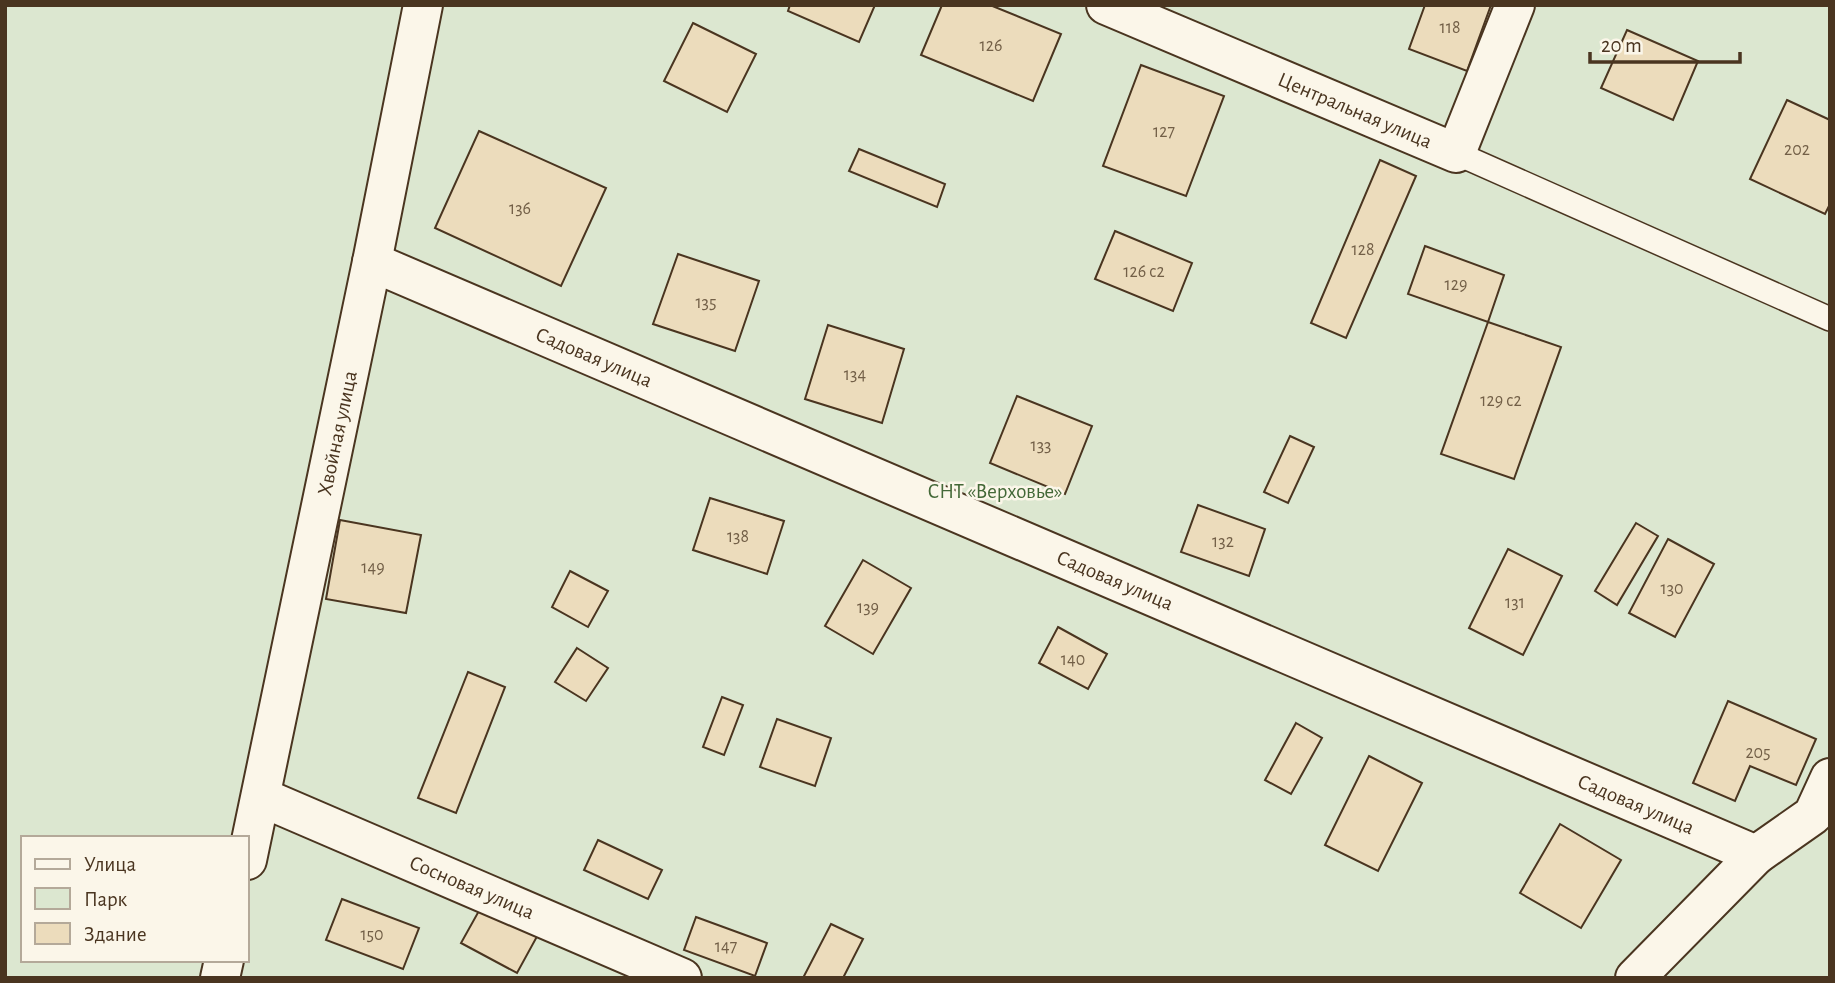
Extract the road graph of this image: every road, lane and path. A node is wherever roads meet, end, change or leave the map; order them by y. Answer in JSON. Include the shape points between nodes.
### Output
{"nodes":[{"id":1,"x":423,"y":5,"type":"edge"},
{"id":2,"x":1106,"y":5,"type":"edge"},
{"id":3,"x":1516,"y":5,"type":"edge"},
{"id":4,"x":1456,"y":153,"type":"junction"},
{"id":5,"x":372,"y":262,"type":"junction"},
{"id":6,"x":1830,"y":319,"type":"edge"},
{"id":7,"x":1830,"y":778,"type":"edge"},
{"id":8,"x":261,"y":797,"type":"junction"},
{"id":9,"x":1756,"y":855,"type":"junction"},
{"id":10,"x":248,"y":856,"type":"edge"},
{"id":11,"x":682,"y":978,"type":"edge"},
{"id":12,"x":1635,"y":978,"type":"edge"}],
"edges":[{"from":1,"to":5,"type":"street","name":"Хвойная улица"},
{"from":2,"to":4,"type":"street","name":"Центральная улица"},
{"from":3,"to":4,"type":"street","name":"Центральная улица"},
{"from":4,"to":6,"type":"lane"},
{"from":5,"to":8,"type":"street","name":"Хвойная улица"},
{"from":5,"to":9,"type":"street","name":"Садовая улица"},
{"from":7,"to":9,"type":"street","via":[[1813,815]]},
{"from":8,"to":10,"type":"street","name":"Хвойная улица"},
{"from":8,"to":11,"type":"street","name":"Сосновая улица"},
{"from":9,"to":12,"type":"street"}]}
